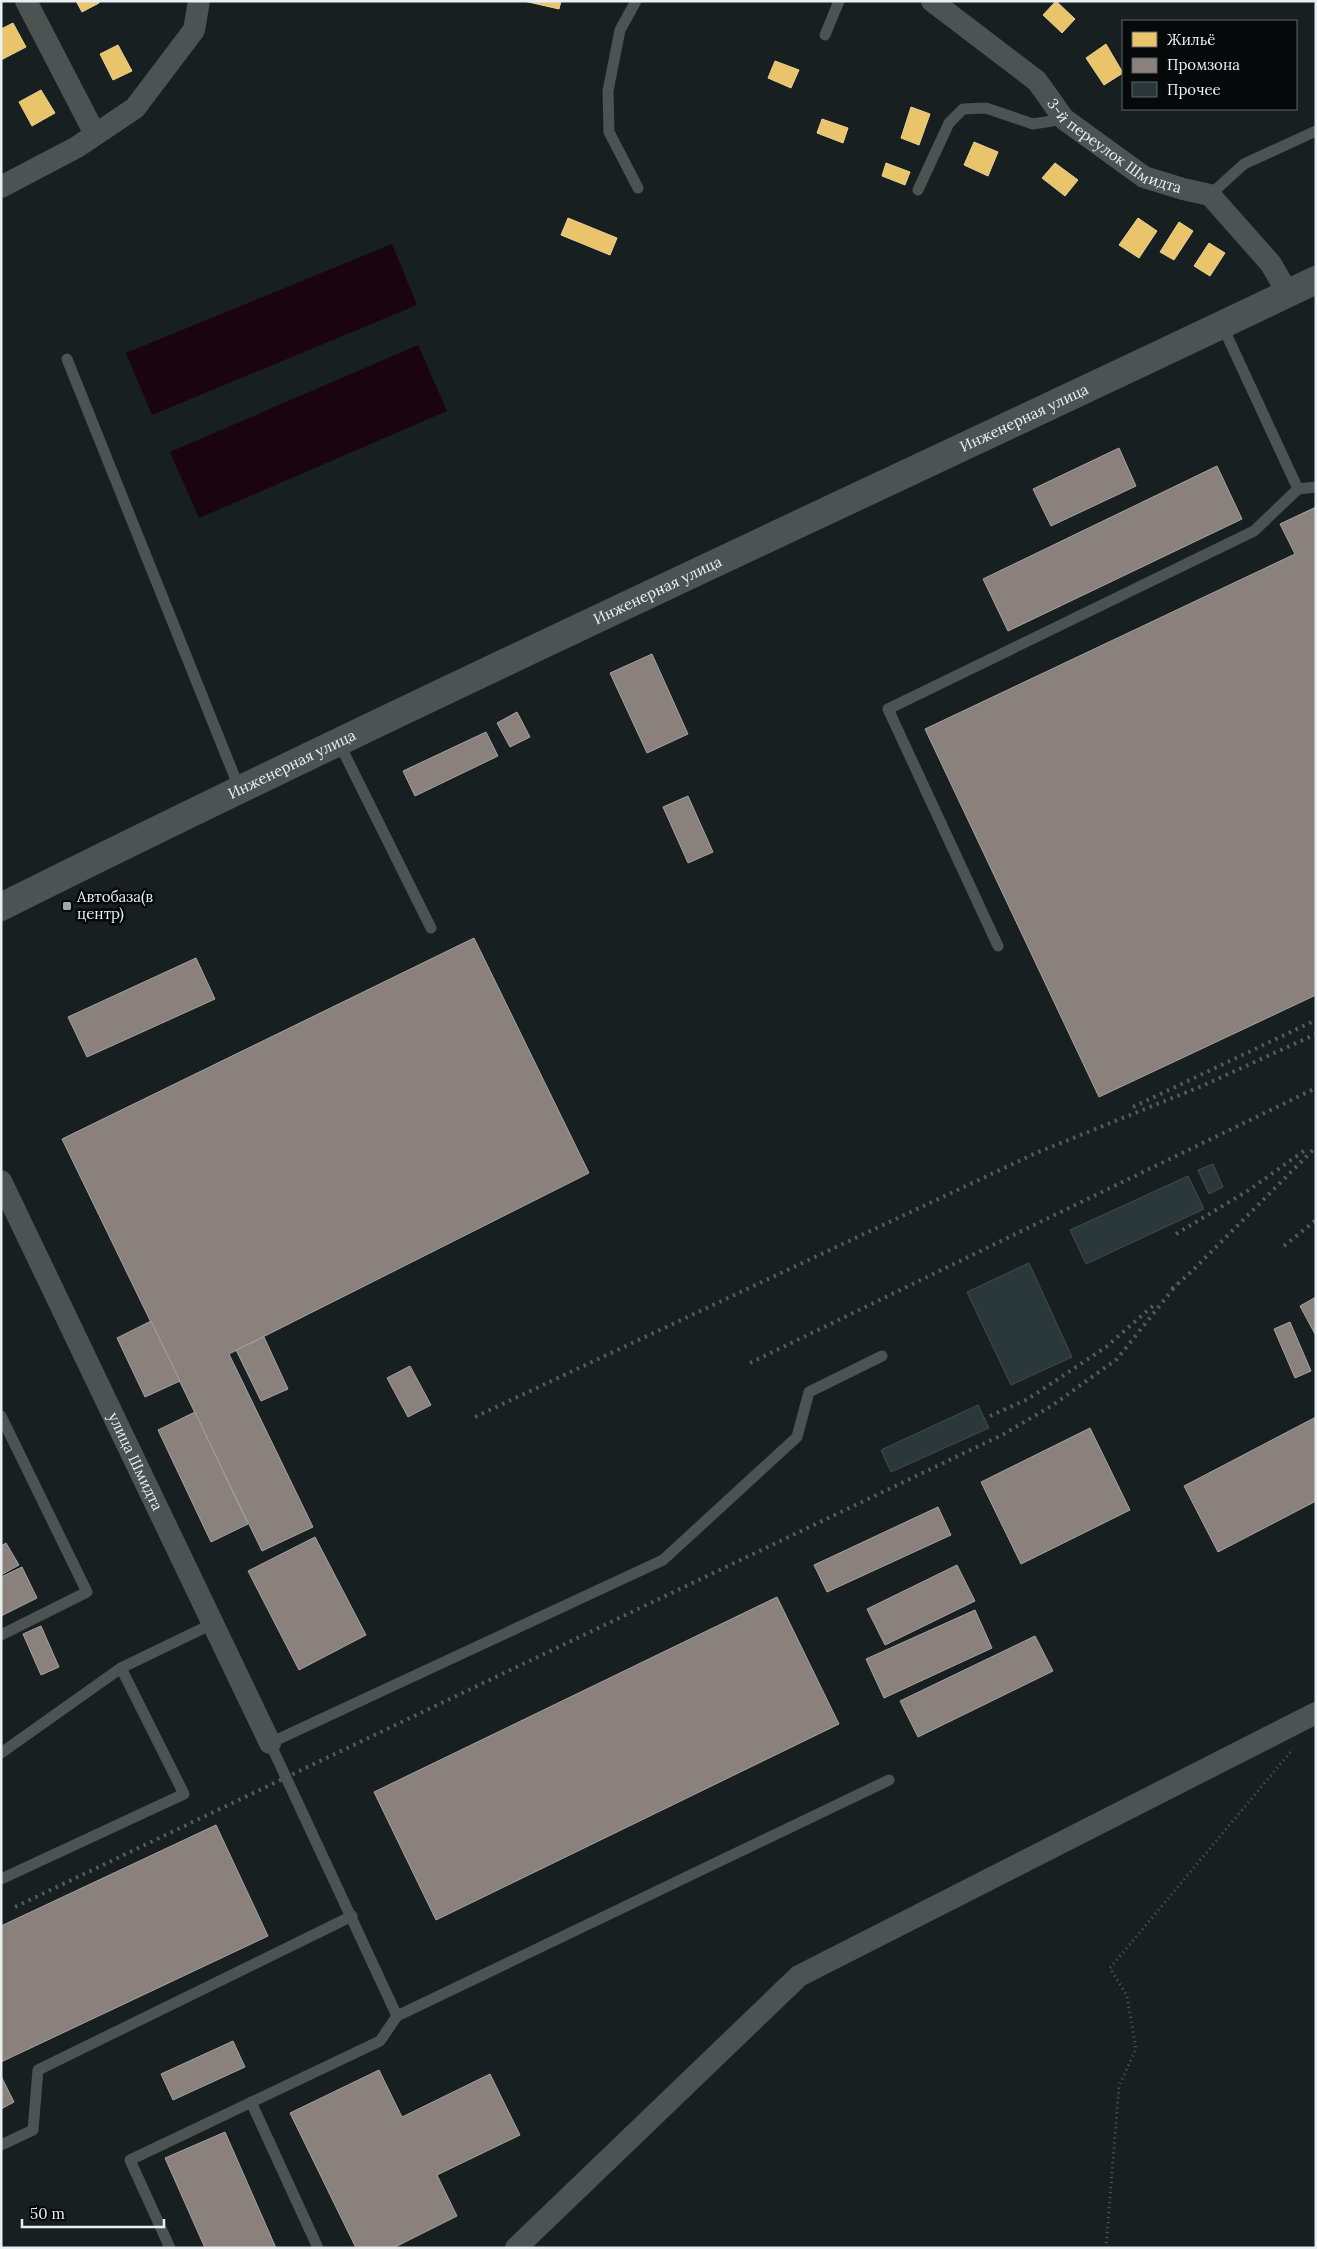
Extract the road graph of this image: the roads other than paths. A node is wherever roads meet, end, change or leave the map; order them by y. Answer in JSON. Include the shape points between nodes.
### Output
{"nodes":[{"id":1,"x":26,"y":1,"type":"edge"},
{"id":2,"x":199,"y":1,"type":"edge"},
{"id":3,"x":636,"y":1,"type":"edge"},
{"id":4,"x":839,"y":1,"type":"edge"},
{"id":5,"x":932,"y":1,"type":"edge"},
{"id":6,"x":825,"y":35,"type":"dead end"},
{"id":7,"x":1064,"y":119,"type":"junction"},
{"id":8,"x":1316,"y":131,"type":"edge"},
{"id":9,"x":95,"y":134,"type":"junction"},
{"id":10,"x":1,"y":187,"type":"edge"},
{"id":11,"x":638,"y":188,"type":"dead end"},
{"id":12,"x":918,"y":190,"type":"dead end"},
{"id":13,"x":1210,"y":195,"type":"junction"},
{"id":14,"x":1316,"y":280,"type":"edge"},
{"id":15,"x":1288,"y":294,"type":"junction"},
{"id":16,"x":1221,"y":324,"type":"junction"},
{"id":17,"x":67,"y":359,"type":"dead end"},
{"id":18,"x":1316,"y":487,"type":"edge"},
{"id":19,"x":1298,"y":488,"type":"junction"},
{"id":20,"x":339,"y":742,"type":"junction"},
{"id":21,"x":240,"y":790,"type":"junction"},
{"id":22,"x":1,"y":907,"type":"edge"},
{"id":23,"x":431,"y":928,"type":"dead end"},
{"id":24,"x":998,"y":946,"type":"dead end"},
{"id":25,"x":1,"y":1181,"type":"edge"},
{"id":26,"x":882,"y":1356,"type":"dead end"},
{"id":27,"x":1,"y":1416,"type":"edge"},
{"id":28,"x":212,"y":1624,"type":"junction"},
{"id":29,"x":1,"y":1635,"type":"edge"},
{"id":30,"x":121,"y":1668,"type":"junction"},
{"id":31,"x":1316,"y":1713,"type":"edge"},
{"id":32,"x":270,"y":1743,"type":"junction"},
{"id":33,"x":1,"y":1753,"type":"edge"},
{"id":34,"x":889,"y":1780,"type":"dead end"},
{"id":35,"x":1,"y":1879,"type":"edge"},
{"id":36,"x":352,"y":1916,"type":"junction"},
{"id":37,"x":397,"y":2016,"type":"junction"},
{"id":38,"x":251,"y":2102,"type":"junction"},
{"id":39,"x":1,"y":2145,"type":"edge"},
{"id":40,"x":170,"y":2248,"type":"edge"},
{"id":41,"x":318,"y":2248,"type":"edge"},
{"id":42,"x":516,"y":2248,"type":"edge"}],
"edges":[{"from":1,"to":9,"type":"street"},
{"from":2,"to":9,"type":"street","via":[[194,30],[135,108]]},
{"from":3,"to":11,"type":"lane","via":[[620,30],[608,91],[609,132]]},
{"from":4,"to":6,"type":"lane"},
{"from":5,"to":7,"type":"street","name":"3-й переулок Шмидта","via":[[1037,81]]},
{"from":7,"to":12,"type":"lane","via":[[1033,124],[986,108],[963,109],[949,124]]},
{"from":7,"to":13,"type":"street","name":"3-й переулок Шмидта","via":[[1144,177]]},
{"from":8,"to":13,"type":"lane","via":[[1244,164]]},
{"from":9,"to":10,"type":"street"},
{"from":13,"to":15,"type":"street","via":[[1271,264]]},
{"from":14,"to":15,"type":"street","name":"Инженерная улица"},
{"from":15,"to":16,"type":"street","name":"Инженерная улица"},
{"from":16,"to":19,"type":"lane"},
{"from":16,"to":20,"type":"street","name":"Инженерная улица"},
{"from":17,"to":21,"type":"lane"},
{"from":18,"to":19,"type":"lane"},
{"from":19,"to":24,"type":"lane","via":[[1254,531],[888,709]]},
{"from":20,"to":21,"type":"street","name":"Инженерная улица"},
{"from":20,"to":23,"type":"lane"},
{"from":21,"to":22,"type":"street","name":"Инженерная улица"},
{"from":25,"to":28,"type":"street","name":"улица Шмидта"},
{"from":26,"to":32,"type":"lane","via":[[809,1392],[796,1437],[663,1560]]},
{"from":27,"to":29,"type":"lane","via":[[87,1592]]},
{"from":28,"to":30,"type":"lane"},
{"from":28,"to":32,"type":"street","name":"улица Шмидта"},
{"from":30,"to":33,"type":"lane"},
{"from":30,"to":35,"type":"lane","via":[[184,1794]]},
{"from":31,"to":42,"type":"street","via":[[799,1976]]},
{"from":32,"to":36,"type":"lane"},
{"from":34,"to":37,"type":"lane"},
{"from":36,"to":37,"type":"lane"},
{"from":36,"to":39,"type":"lane","via":[[38,2070],[33,2130]]},
{"from":37,"to":38,"type":"lane","via":[[380,2041]]},
{"from":38,"to":40,"type":"lane","via":[[130,2160]]},
{"from":38,"to":41,"type":"lane"}]}
